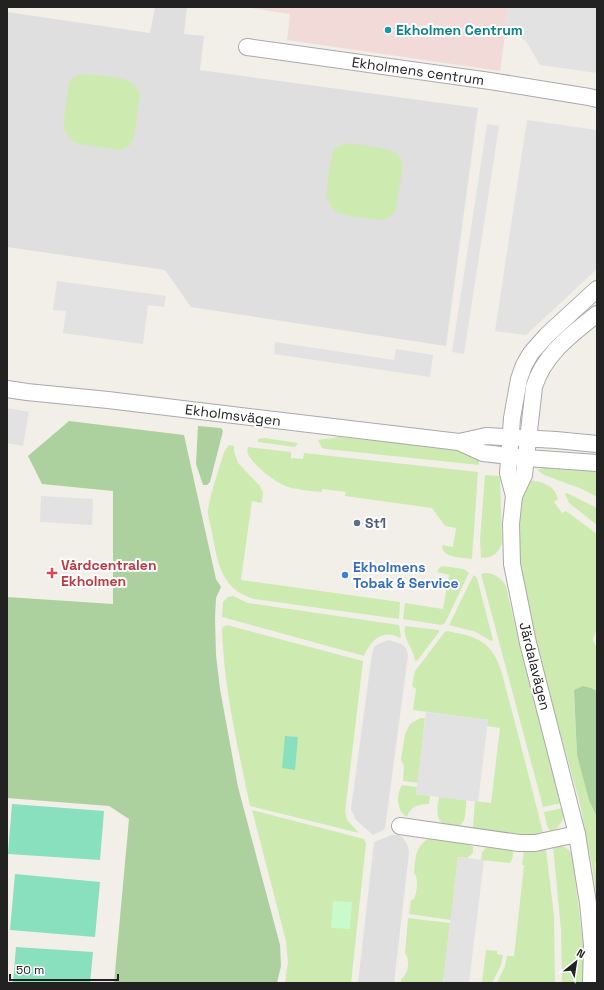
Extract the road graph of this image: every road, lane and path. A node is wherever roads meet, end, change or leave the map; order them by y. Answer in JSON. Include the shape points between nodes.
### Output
{"nodes":[{"id":1,"x":247,"y":47,"type":"dead end"},
{"id":2,"x":594,"y":98,"type":"edge"},
{"id":3,"x":597,"y":289,"type":"edge"},
{"id":4,"x":597,"y":314,"type":"edge"},
{"id":5,"x":7,"y":389,"type":"edge"},
{"id":6,"x":510,"y":438,"type":"junction"},
{"id":7,"x":528,"y":439,"type":"junction"},
{"id":8,"x":459,"y":442,"type":"junction"},
{"id":9,"x":597,"y":444,"type":"edge"},
{"id":10,"x":508,"y":456,"type":"junction"},
{"id":11,"x":526,"y":458,"type":"junction"},
{"id":12,"x":597,"y":463,"type":"edge"},
{"id":13,"x":514,"y":496,"type":"junction"},
{"id":14,"x":400,"y":826,"type":"dead end"},
{"id":15,"x":577,"y":834,"type":"junction"},
{"id":16,"x":591,"y":983,"type":"edge"}],
"edges":[{"from":1,"to":2,"type":"street","name":"Ekholmens centrum"},
{"from":3,"to":6,"type":"street","name":"Järdalavägen","via":[[531,353],[519,379]]},
{"from":4,"to":7,"type":"street","name":"Järdalavägen","via":[[550,354],[537,375]]},
{"from":5,"to":8,"type":"street","name":"Ekholmsvägen"},
{"from":6,"to":7,"type":"street","name":"Ekholmsvägen"},
{"from":6,"to":8,"type":"street","name":"Ekholmsvägen","via":[[486,436]]},
{"from":6,"to":10,"type":"street","name":"Järdalavägen"},
{"from":7,"to":9,"type":"street","name":"Ekholmsvägen"},
{"from":7,"to":11,"type":"street","name":"Järdalavägen"},
{"from":8,"to":10,"type":"street","name":"Ekholmsvägen","via":[[484,453]]},
{"from":10,"to":11,"type":"street","name":"Ekholmsvägen"},
{"from":10,"to":13,"type":"street","name":"Järdalavägen","via":[[508,474]]},
{"from":11,"to":12,"type":"street","name":"Ekholmsvägen"},
{"from":11,"to":13,"type":"street","name":"Järdalavägen","via":[[524,475]]},
{"from":13,"to":15,"type":"street","name":"Järdalavägen","via":[[511,524],[512,564],[528,643]]},
{"from":14,"to":15,"type":"street","via":[[535,843]]},
{"from":15,"to":16,"type":"street","name":"Järdalavägen","via":[[592,945]]}]}
